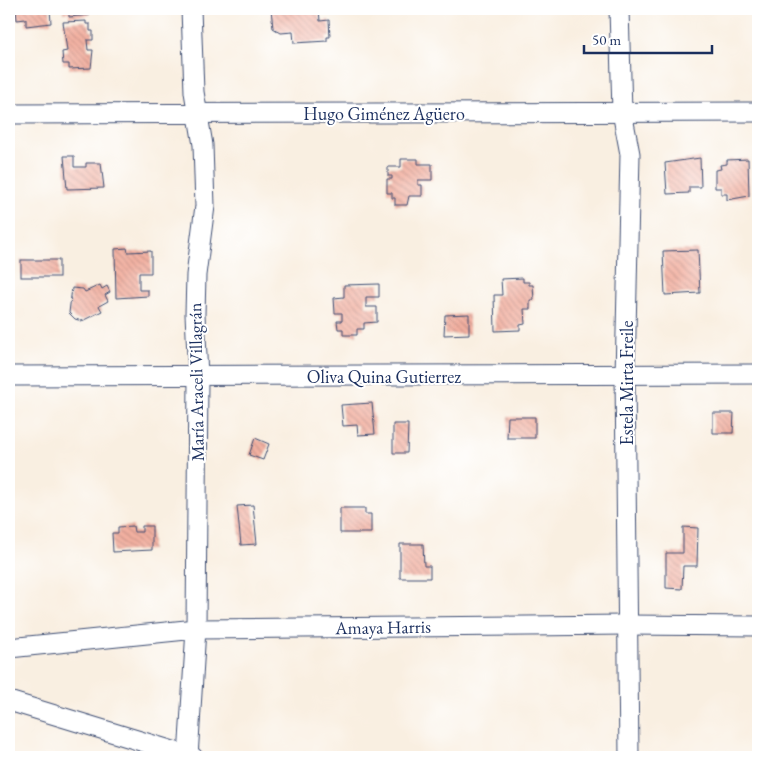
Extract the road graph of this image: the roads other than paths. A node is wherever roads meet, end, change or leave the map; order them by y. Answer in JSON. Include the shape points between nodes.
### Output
{"nodes":[{"id":1,"x":191,"y":9,"type":"edge"},
{"id":2,"x":619,"y":9,"type":"edge"},
{"id":3,"x":622,"y":112,"type":"junction"},
{"id":4,"x":758,"y":112,"type":"edge"},
{"id":5,"x":9,"y":114,"type":"edge"},
{"id":6,"x":198,"y":114,"type":"junction"},
{"id":7,"x":758,"y":374,"type":"edge"},
{"id":8,"x":9,"y":376,"type":"edge"},
{"id":9,"x":625,"y":376,"type":"junction"},
{"id":10,"x":198,"y":377,"type":"junction"},
{"id":11,"x":626,"y":625,"type":"junction"},
{"id":12,"x":758,"y":626,"type":"edge"},
{"id":13,"x":196,"y":629,"type":"junction"},
{"id":14,"x":9,"y":648,"type":"edge"},
{"id":15,"x":9,"y":700,"type":"edge"},
{"id":16,"x":189,"y":757,"type":"edge"},
{"id":17,"x":629,"y":757,"type":"edge"}],
"edges":[{"from":1,"to":6,"type":"street","name":"María Araceli Villagrán","via":[[194,92]]},
{"from":2,"to":3,"type":"street","name":"Estela Mirta Freile"},
{"from":3,"to":4,"type":"street","name":"Hugo Giménez Agüero"},
{"from":3,"to":6,"type":"street","name":"Hugo Giménez Agüero"},
{"from":3,"to":9,"type":"street","name":"Estela Mirta Freile","via":[[630,154]]},
{"from":5,"to":6,"type":"street","name":"Hugo Giménez Agüero"},
{"from":6,"to":10,"type":"street","name":"María Araceli Villagrán","via":[[205,165],[205,206],[196,274]]},
{"from":7,"to":9,"type":"street","name":"Oliva Quina Gutierrez"},
{"from":8,"to":10,"type":"street","name":"Oliva Quina Gutierrez"},
{"from":9,"to":10,"type":"street","name":"Oliva Quina Gutierrez"},
{"from":9,"to":11,"type":"street","name":"Estela Mirta Freile"},
{"from":10,"to":13,"type":"street","name":"María Araceli Villagrán"},
{"from":11,"to":12,"type":"street","name":"Amaya Harris"},
{"from":11,"to":13,"type":"street","name":"Amaya Harris"},
{"from":11,"to":17,"type":"street","name":"Estela Mirta Freile"},
{"from":13,"to":14,"type":"street","name":"Amaya Harris"},
{"from":13,"to":16,"type":"street","name":"María Araceli Villagrán"},
{"from":15,"to":16,"type":"street"}]}
